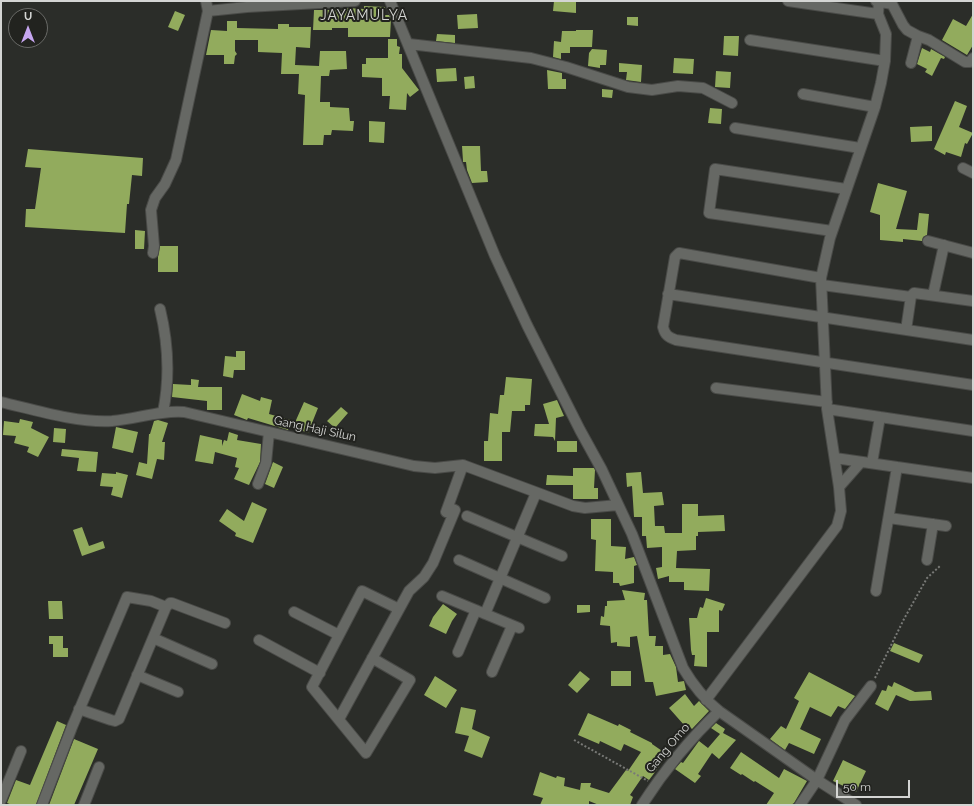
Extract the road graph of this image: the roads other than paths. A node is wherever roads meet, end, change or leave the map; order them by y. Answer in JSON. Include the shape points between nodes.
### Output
{"nodes":[{"id":1,"x":206,"y":1,"type":"edge"},
{"id":2,"x":355,"y":1,"type":"edge"},
{"id":3,"x":390,"y":1,"type":"edge"},
{"id":4,"x":788,"y":1,"type":"edge"},
{"id":5,"x":878,"y":1,"type":"edge"},
{"id":6,"x":208,"y":11,"type":"junction"},
{"id":7,"x":878,"y":14,"type":"junction"},
{"id":8,"x":918,"y":36,"type":"junction"},
{"id":9,"x":750,"y":40,"type":"dead end"},
{"id":10,"x":409,"y":44,"type":"junction"},
{"id":11,"x":973,"y":58,"type":"edge"},
{"id":12,"x":885,"y":61,"type":"junction"},
{"id":13,"x":911,"y":63,"type":"dead end"},
{"id":14,"x":804,"y":94,"type":"dead end"},
{"id":15,"x":732,"y":103,"type":"dead end"},
{"id":16,"x":874,"y":107,"type":"junction"},
{"id":17,"x":735,"y":128,"type":"dead end"},
{"id":18,"x":860,"y":148,"type":"junction"},
{"id":19,"x":963,"y":168,"type":"dead end"},
{"id":20,"x":973,"y":173,"type":"edge"},
{"id":21,"x":846,"y":189,"type":"junction"},
{"id":22,"x":832,"y":231,"type":"junction"},
{"id":23,"x":928,"y":241,"type":"dead end"},
{"id":24,"x":944,"y":245,"type":"junction"},
{"id":25,"x":153,"y":253,"type":"dead end"},
{"id":26,"x":973,"y":253,"type":"edge"},
{"id":27,"x":822,"y":281,"type":"junction"},
{"id":28,"x":668,"y":294,"type":"junction"},
{"id":29,"x":933,"y":295,"type":"junction"},
{"id":30,"x":911,"y":297,"type":"junction"},
{"id":31,"x":973,"y":301,"type":"edge"},
{"id":32,"x":160,"y":309,"type":"dead end"},
{"id":33,"x":823,"y":318,"type":"junction"},
{"id":34,"x":906,"y":330,"type":"junction"},
{"id":35,"x":973,"y":340,"type":"edge"},
{"id":36,"x":825,"y":363,"type":"junction"},
{"id":37,"x":973,"y":385,"type":"edge"},
{"id":38,"x":716,"y":388,"type":"dead end"},
{"id":39,"x":1,"y":402,"type":"edge"},
{"id":40,"x":827,"y":406,"type":"junction"},
{"id":41,"x":163,"y":412,"type":"junction"},
{"id":42,"x":880,"y":417,"type":"junction"},
{"id":43,"x":973,"y":431,"type":"edge"},
{"id":44,"x":269,"y":432,"type":"junction"},
{"id":45,"x":835,"y":458,"type":"junction"},
{"id":46,"x":861,"y":462,"type":"junction"},
{"id":47,"x":872,"y":463,"type":"junction"},
{"id":48,"x":463,"y":465,"type":"junction"},
{"id":49,"x":897,"y":467,"type":"junction"},
{"id":50,"x":973,"y":478,"type":"edge"},
{"id":51,"x":258,"y":484,"type":"dead end"},
{"id":52,"x":839,"y":487,"type":"junction"},
{"id":53,"x":536,"y":493,"type":"junction"},
{"id":54,"x":618,"y":505,"type":"junction"},
{"id":55,"x":467,"y":516,"type":"dead end"},
{"id":56,"x":889,"y":518,"type":"junction"},
{"id":57,"x":934,"y":524,"type":"junction"},
{"id":58,"x":946,"y":526,"type":"dead end"},
{"id":59,"x":517,"y":538,"type":"junction"},
{"id":60,"x":562,"y":556,"type":"dead end"},
{"id":61,"x":459,"y":560,"type":"dead end"},
{"id":62,"x":927,"y":560,"type":"dead end"},
{"id":63,"x":500,"y":578,"type":"junction"},
{"id":64,"x":876,"y":590,"type":"dead end"},
{"id":65,"x":442,"y":596,"type":"dead end"},
{"id":66,"x":545,"y":598,"type":"dead end"},
{"id":67,"x":166,"y":607,"type":"junction"},
{"id":68,"x":399,"y":609,"type":"junction"},
{"id":69,"x":294,"y":612,"type":"dead end"},
{"id":70,"x":481,"y":612,"type":"junction"},
{"id":71,"x":225,"y":623,"type":"dead end"},
{"id":72,"x":339,"y":635,"type":"junction"},
{"id":73,"x":153,"y":638,"type":"junction"},
{"id":74,"x":259,"y":640,"type":"dead end"},
{"id":75,"x":458,"y":652,"type":"dead end"},
{"id":76,"x":372,"y":658,"type":"junction"},
{"id":77,"x":212,"y":664,"type":"dead end"},
{"id":78,"x":492,"y":672,"type":"dead end"},
{"id":79,"x":320,"y":673,"type":"junction"},
{"id":80,"x":137,"y":675,"type":"junction"},
{"id":81,"x":871,"y":686,"type":"road end"},
{"id":82,"x":178,"y":692,"type":"dead end"},
{"id":83,"x":706,"y":700,"type":"junction"},
{"id":84,"x":80,"y":709,"type":"junction"},
{"id":85,"x":719,"y":711,"type":"junction"},
{"id":86,"x":339,"y":719,"type":"junction"},
{"id":87,"x":21,"y":751,"type":"dead end"},
{"id":88,"x":99,"y":767,"type":"dead end"},
{"id":89,"x":817,"y":780,"type":"junction"},
{"id":90,"x":1,"y":800,"type":"edge"},
{"id":91,"x":42,"y":805,"type":"edge"},
{"id":92,"x":84,"y":805,"type":"edge"},
{"id":93,"x":642,"y":805,"type":"edge"},
{"id":94,"x":800,"y":805,"type":"edge"},
{"id":95,"x":856,"y":805,"type":"edge"}],
"edges":[{"from":1,"to":6,"type":"street"},
{"from":2,"to":6,"type":"street"},
{"from":3,"to":10,"type":"street"},
{"from":4,"to":7,"type":"street"},
{"from":5,"to":7,"type":"street"},
{"from":5,"to":8,"type":"street","via":[[892,4],[907,30]]},
{"from":6,"to":25,"type":"street","via":[[176,160],[151,210]]},
{"from":7,"to":12,"type":"street","via":[[886,34]]},
{"from":8,"to":11,"type":"street","via":[[935,43],[965,62],[970,62]]},
{"from":8,"to":13,"type":"street"},
{"from":9,"to":12,"type":"street"},
{"from":10,"to":15,"type":"street","via":[[531,58],[628,88],[703,88]]},
{"from":10,"to":54,"type":"street","via":[[495,256]]},
{"from":12,"to":16,"type":"street"},
{"from":14,"to":16,"type":"street"},
{"from":16,"to":18,"type":"street"},
{"from":17,"to":18,"type":"street"},
{"from":18,"to":21,"type":"street"},
{"from":19,"to":20,"type":"street"},
{"from":21,"to":22,"type":"street"},
{"from":21,"to":22,"type":"street","via":[[715,169],[709,213]]},
{"from":22,"to":27,"type":"street"},
{"from":23,"to":24,"type":"street"},
{"from":24,"to":26,"type":"street"},
{"from":24,"to":29,"type":"street"},
{"from":27,"to":28,"type":"street","via":[[679,253],[675,257]]},
{"from":27,"to":30,"type":"street"},
{"from":27,"to":33,"type":"street"},
{"from":28,"to":33,"type":"street"},
{"from":28,"to":36,"type":"street","via":[[663,327],[668,337]]},
{"from":29,"to":30,"type":"street","via":[[916,292]]},
{"from":29,"to":31,"type":"street"},
{"from":30,"to":34,"type":"street"},
{"from":32,"to":41,"type":"street","via":[[165,330],[167,377]]},
{"from":33,"to":34,"type":"street"},
{"from":33,"to":36,"type":"street"},
{"from":34,"to":35,"type":"street"},
{"from":36,"to":37,"type":"street"},
{"from":36,"to":40,"type":"street"},
{"from":38,"to":40,"type":"street"},
{"from":39,"to":41,"type":"street","name":"Gang Haji Silun","via":[[91,421],[113,421]]},
{"from":40,"to":42,"type":"street"},
{"from":40,"to":45,"type":"street"},
{"from":41,"to":44,"type":"street","name":"Gang Haji Silun","via":[[184,412]]},
{"from":42,"to":43,"type":"street"},
{"from":42,"to":47,"type":"street"},
{"from":44,"to":48,"type":"street","name":"Gang Haji Silun","via":[[414,466],[435,468]]},
{"from":44,"to":51,"type":"street","via":[[266,463]]},
{"from":45,"to":46,"type":"street"},
{"from":45,"to":52,"type":"street"},
{"from":46,"to":47,"type":"street"},
{"from":46,"to":52,"type":"street"},
{"from":47,"to":49,"type":"street"},
{"from":48,"to":53,"type":"street","name":"Gang Haji Silun"},
{"from":48,"to":68,"type":"street","via":[[448,507],[433,563],[424,577],[409,591]]},
{"from":49,"to":50,"type":"street"},
{"from":49,"to":56,"type":"street"},
{"from":52,"to":83,"type":"street","via":[[841,511],[837,526]]},
{"from":53,"to":54,"type":"street","name":"Gang Haji Silun","via":[[579,508]]},
{"from":53,"to":59,"type":"street"},
{"from":54,"to":83,"type":"street","via":[[638,549],[682,668]]},
{"from":55,"to":59,"type":"street"},
{"from":56,"to":57,"type":"street"},
{"from":56,"to":64,"type":"street"},
{"from":57,"to":58,"type":"street"},
{"from":57,"to":62,"type":"street"},
{"from":59,"to":60,"type":"street"},
{"from":59,"to":63,"type":"street"},
{"from":61,"to":63,"type":"street"},
{"from":63,"to":66,"type":"street"},
{"from":63,"to":70,"type":"street"},
{"from":65,"to":70,"type":"street"},
{"from":67,"to":71,"type":"street","via":[[172,603]]},
{"from":67,"to":73,"type":"street"},
{"from":67,"to":84,"type":"street","via":[[126,598]]},
{"from":68,"to":72,"type":"street","via":[[362,590]]},
{"from":68,"to":76,"type":"street"},
{"from":69,"to":72,"type":"street"},
{"from":70,"to":75,"type":"street"},
{"from":70,"to":78,"type":"street","via":[[515,627]]},
{"from":72,"to":79,"type":"street"},
{"from":73,"to":77,"type":"street"},
{"from":73,"to":80,"type":"street"},
{"from":74,"to":79,"type":"street"},
{"from":76,"to":86,"type":"street"},
{"from":76,"to":86,"type":"street","via":[[410,680],[366,752]]},
{"from":79,"to":86,"type":"street","via":[[312,687]]},
{"from":80,"to":82,"type":"street"},
{"from":80,"to":84,"type":"street","via":[[117,720]]},
{"from":81,"to":89,"type":"street","via":[[845,720]]},
{"from":83,"to":85,"type":"street"},
{"from":84,"to":91,"type":"street"},
{"from":85,"to":89,"type":"street"},
{"from":85,"to":93,"type":"street","name":"Gang Omo","via":[[689,741],[654,785]]},
{"from":87,"to":90,"type":"street"},
{"from":88,"to":92,"type":"street"},
{"from":89,"to":94,"type":"street"},
{"from":89,"to":95,"type":"street"}]}
